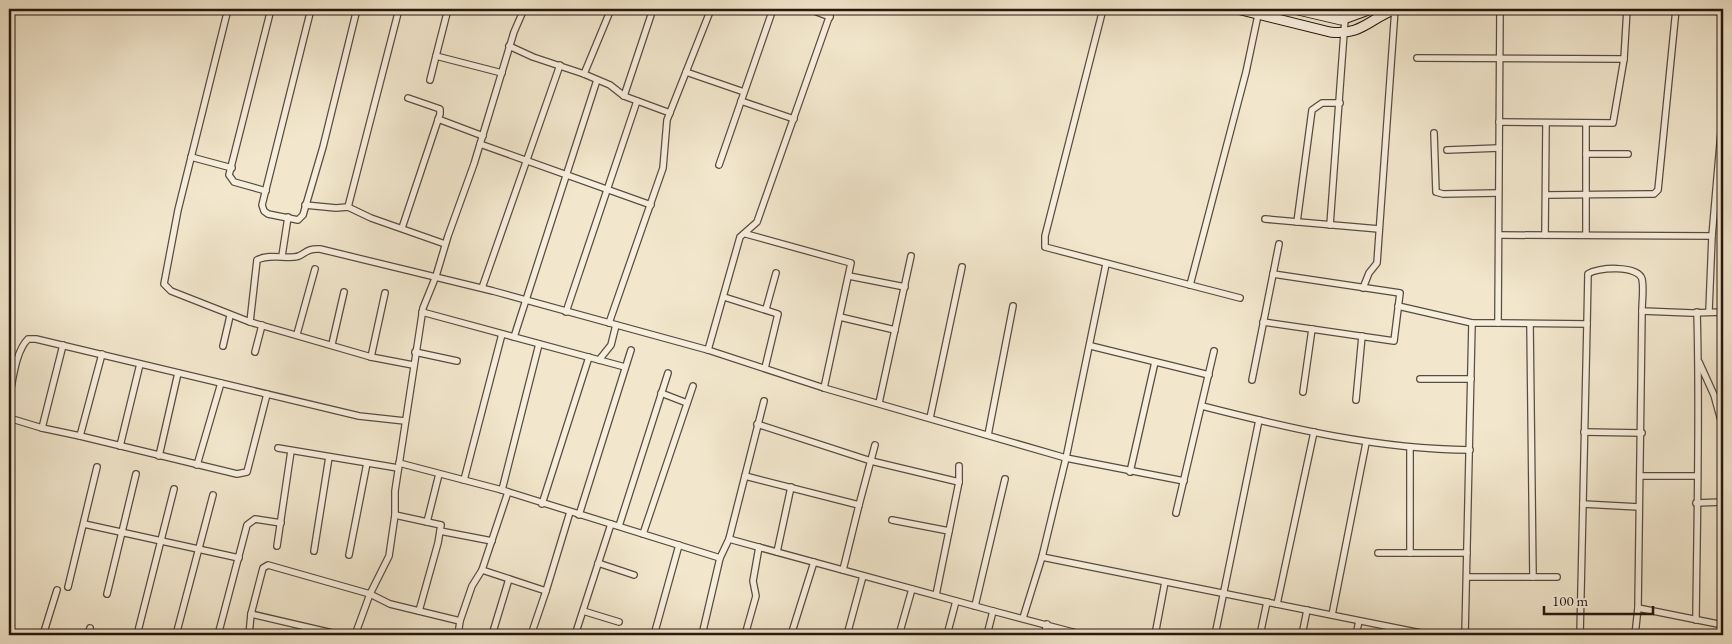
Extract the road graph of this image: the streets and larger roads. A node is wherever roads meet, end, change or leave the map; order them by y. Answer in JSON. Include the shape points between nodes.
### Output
{"nodes":[{"id":1,"x":228,"y":9,"type":"edge"},
{"id":2,"x":271,"y":9,"type":"edge"},
{"id":3,"x":311,"y":9,"type":"edge"},
{"id":4,"x":357,"y":9,"type":"edge"},
{"id":5,"x":399,"y":9,"type":"edge"},
{"id":6,"x":448,"y":9,"type":"edge"},
{"id":7,"x":524,"y":9,"type":"edge"},
{"id":8,"x":610,"y":9,"type":"edge"},
{"id":9,"x":653,"y":9,"type":"edge"},
{"id":10,"x":711,"y":9,"type":"edge"},
{"id":11,"x":773,"y":9,"type":"edge"},
{"id":12,"x":809,"y":9,"type":"edge"},
{"id":13,"x":832,"y":9,"type":"edge"},
{"id":14,"x":1103,"y":9,"type":"edge"},
{"id":15,"x":1237,"y":9,"type":"edge"},
{"id":16,"x":1294,"y":9,"type":"edge"},
{"id":17,"x":1371,"y":9,"type":"edge"},
{"id":18,"x":1396,"y":9,"type":"edge"},
{"id":19,"x":1500,"y":9,"type":"edge"},
{"id":20,"x":1627,"y":9,"type":"edge"},
{"id":21,"x":1676,"y":9,"type":"edge"},
{"id":22,"x":1706,"y":9,"type":"edge"},
{"id":23,"x":1723,"y":10,"type":"edge"},
{"id":24,"x":1258,"y":15,"type":"junction"},
{"id":25,"x":830,"y":17,"type":"junction"},
{"id":26,"x":1345,"y":19,"type":"junction"},
{"id":27,"x":1345,"y":34,"type":"junction"},
{"id":28,"x":510,"y":46,"type":"junction"},
{"id":29,"x":436,"y":56,"type":"junction"},
{"id":30,"x":1417,"y":58,"type":"dead end"},
{"id":31,"x":1500,"y":58,"type":"junction"},
{"id":32,"x":1624,"y":59,"type":"junction"},
{"id":33,"x":560,"y":65,"type":"junction"},
{"id":34,"x":686,"y":72,"type":"junction"},
{"id":35,"x":502,"y":73,"type":"junction"},
{"id":36,"x":584,"y":74,"type":"junction"},
{"id":37,"x":430,"y":80,"type":"dead end"},
{"id":38,"x":597,"y":80,"type":"junction"},
{"id":39,"x":744,"y":92,"type":"junction"},
{"id":40,"x":624,"y":96,"type":"junction"},
{"id":41,"x":408,"y":98,"type":"dead end"},
{"id":42,"x":637,"y":101,"type":"junction"},
{"id":43,"x":742,"y":101,"type":"junction"},
{"id":44,"x":1340,"y":103,"type":"junction"},
{"id":45,"x":1723,"y":109,"type":"edge"},
{"id":46,"x":670,"y":113,"type":"junction"},
{"id":47,"x":438,"y":119,"type":"junction"},
{"id":48,"x":794,"y":119,"type":"junction"},
{"id":49,"x":1499,"y":122,"type":"junction"},
{"id":50,"x":1546,"y":123,"type":"junction"},
{"id":51,"x":1586,"y":123,"type":"junction"},
{"id":52,"x":1434,"y":133,"type":"dead end"},
{"id":53,"x":483,"y":136,"type":"junction"},
{"id":54,"x":480,"y":144,"type":"junction"},
{"id":55,"x":1721,"y":146,"type":"edge"},
{"id":56,"x":1499,"y":148,"type":"junction"},
{"id":57,"x":1447,"y":150,"type":"dead end"},
{"id":58,"x":1586,"y":154,"type":"junction"},
{"id":59,"x":1628,"y":154,"type":"dead end"},
{"id":60,"x":191,"y":156,"type":"junction"},
{"id":61,"x":527,"y":161,"type":"junction"},
{"id":62,"x":719,"y":165,"type":"dead end"},
{"id":63,"x":232,"y":168,"type":"junction"},
{"id":64,"x":567,"y":175,"type":"junction"},
{"id":65,"x":609,"y":190,"type":"junction"},
{"id":66,"x":266,"y":191,"type":"junction"},
{"id":67,"x":1498,"y":193,"type":"junction"},
{"id":68,"x":1586,"y":194,"type":"junction"},
{"id":69,"x":1546,"y":195,"type":"junction"},
{"id":70,"x":306,"y":205,"type":"junction"},
{"id":71,"x":651,"y":205,"type":"junction"},
{"id":72,"x":348,"y":207,"type":"junction"},
{"id":73,"x":288,"y":218,"type":"junction"},
{"id":74,"x":1265,"y":219,"type":"dead end"},
{"id":75,"x":1297,"y":222,"type":"junction"},
{"id":76,"x":1330,"y":225,"type":"junction"},
{"id":77,"x":402,"y":228,"type":"junction"},
{"id":78,"x":1379,"y":229,"type":"junction"},
{"id":79,"x":746,"y":234,"type":"junction"},
{"id":80,"x":1499,"y":235,"type":"junction"},
{"id":81,"x":1545,"y":235,"type":"junction"},
{"id":82,"x":1586,"y":236,"type":"junction"},
{"id":83,"x":1712,"y":236,"type":"junction"},
{"id":84,"x":445,"y":244,"type":"junction"},
{"id":85,"x":1279,"y":244,"type":"dead end"},
{"id":86,"x":282,"y":256,"type":"junction"},
{"id":87,"x":911,"y":256,"type":"dead end"},
{"id":88,"x":1106,"y":264,"type":"junction"},
{"id":89,"x":962,"y":267,"type":"dead end"},
{"id":90,"x":315,"y":269,"type":"dead end"},
{"id":91,"x":776,"y":273,"type":"dead end"},
{"id":92,"x":1273,"y":274,"type":"junction"},
{"id":93,"x":436,"y":276,"type":"junction"},
{"id":94,"x":849,"y":276,"type":"junction"},
{"id":95,"x":1190,"y":285,"type":"junction"},
{"id":96,"x":905,"y":287,"type":"junction"},
{"id":97,"x":482,"y":288,"type":"junction"},
{"id":98,"x":1363,"y":288,"type":"junction"},
{"id":99,"x":344,"y":292,"type":"dead end"},
{"id":100,"x":385,"y":293,"type":"dead end"},
{"id":101,"x":724,"y":297,"type":"junction"},
{"id":102,"x":1240,"y":298,"type":"dead end"},
{"id":103,"x":526,"y":300,"type":"junction"},
{"id":104,"x":1013,"y":306,"type":"dead end"},
{"id":105,"x":1398,"y":306,"type":"junction"},
{"id":106,"x":766,"y":309,"type":"junction"},
{"id":107,"x":1642,"y":311,"type":"junction"},
{"id":108,"x":1709,"y":311,"type":"junction"},
{"id":109,"x":422,"y":312,"type":"junction"},
{"id":110,"x":566,"y":312,"type":"junction"},
{"id":111,"x":1697,"y":312,"type":"junction"},
{"id":112,"x":1723,"y":312,"type":"edge"},
{"id":113,"x":230,"y":316,"type":"junction"},
{"id":114,"x":840,"y":316,"type":"junction"},
{"id":115,"x":250,"y":322,"type":"junction"},
{"id":116,"x":1263,"y":322,"type":"junction"},
{"id":117,"x":609,"y":323,"type":"junction"},
{"id":118,"x":1472,"y":323,"type":"junction"},
{"id":119,"x":1498,"y":323,"type":"junction"},
{"id":120,"x":1530,"y":324,"type":"junction"},
{"id":121,"x":1586,"y":324,"type":"junction"},
{"id":122,"x":262,"y":325,"type":"junction"},
{"id":123,"x":616,"y":325,"type":"junction"},
{"id":124,"x":1312,"y":329,"type":"junction"},
{"id":125,"x":895,"y":330,"type":"junction"},
{"id":126,"x":297,"y":334,"type":"junction"},
{"id":127,"x":502,"y":334,"type":"junction"},
{"id":128,"x":1362,"y":336,"type":"junction"},
{"id":129,"x":514,"y":337,"type":"junction"},
{"id":130,"x":332,"y":344,"type":"junction"},
{"id":131,"x":539,"y":344,"type":"junction"},
{"id":132,"x":63,"y":345,"type":"junction"},
{"id":133,"x":223,"y":346,"type":"dead end"},
{"id":134,"x":1091,"y":346,"type":"junction"},
{"id":135,"x":630,"y":350,"type":"dead end"},
{"id":136,"x":708,"y":350,"type":"junction"},
{"id":137,"x":1214,"y":351,"type":"dead end"},
{"id":138,"x":255,"y":352,"type":"dead end"},
{"id":139,"x":415,"y":352,"type":"junction"},
{"id":140,"x":102,"y":354,"type":"junction"},
{"id":141,"x":371,"y":357,"type":"junction"},
{"id":142,"x":589,"y":357,"type":"junction"},
{"id":143,"x":1698,"y":359,"type":"junction"},
{"id":144,"x":599,"y":360,"type":"junction"},
{"id":145,"x":457,"y":361,"type":"dead end"},
{"id":146,"x":1155,"y":362,"type":"junction"},
{"id":147,"x":140,"y":364,"type":"junction"},
{"id":148,"x":413,"y":365,"type":"junction"},
{"id":149,"x":625,"y":367,"type":"junction"},
{"id":150,"x":764,"y":368,"type":"junction"},
{"id":151,"x":178,"y":373,"type":"junction"},
{"id":152,"x":668,"y":373,"type":"dead end"},
{"id":153,"x":1209,"y":375,"type":"junction"},
{"id":154,"x":1420,"y":379,"type":"dead end"},
{"id":155,"x":1471,"y":379,"type":"junction"},
{"id":156,"x":1252,"y":380,"type":"dead end"},
{"id":157,"x":221,"y":383,"type":"junction"},
{"id":158,"x":693,"y":386,"type":"dead end"},
{"id":159,"x":824,"y":388,"type":"junction"},
{"id":160,"x":1303,"y":392,"type":"dead end"},
{"id":161,"x":661,"y":393,"type":"junction"},
{"id":162,"x":267,"y":394,"type":"junction"},
{"id":163,"x":9,"y":398,"type":"edge"},
{"id":164,"x":1356,"y":400,"type":"dead end"},
{"id":165,"x":764,"y":401,"type":"dead end"},
{"id":166,"x":688,"y":403,"type":"junction"},
{"id":167,"x":879,"y":403,"type":"junction"},
{"id":168,"x":1202,"y":406,"type":"junction"},
{"id":169,"x":9,"y":418,"type":"edge"},
{"id":170,"x":930,"y":418,"type":"junction"},
{"id":171,"x":1259,"y":420,"type":"junction"},
{"id":172,"x":405,"y":421,"type":"junction"},
{"id":173,"x":758,"y":424,"type":"junction"},
{"id":174,"x":42,"y":428,"type":"junction"},
{"id":175,"x":1723,"y":428,"type":"edge"},
{"id":176,"x":1314,"y":432,"type":"junction"},
{"id":177,"x":1584,"y":432,"type":"junction"},
{"id":178,"x":1642,"y":433,"type":"junction"},
{"id":179,"x":988,"y":435,"type":"junction"},
{"id":180,"x":80,"y":436,"type":"junction"},
{"id":181,"x":1366,"y":443,"type":"junction"},
{"id":182,"x":875,"y":445,"type":"dead end"},
{"id":183,"x":120,"y":446,"type":"junction"},
{"id":184,"x":278,"y":448,"type":"dead end"},
{"id":185,"x":1410,"y":448,"type":"junction"},
{"id":186,"x":291,"y":450,"type":"junction"},
{"id":187,"x":1470,"y":450,"type":"junction"},
{"id":188,"x":158,"y":456,"type":"junction"},
{"id":189,"x":329,"y":457,"type":"junction"},
{"id":190,"x":1066,"y":458,"type":"junction"},
{"id":191,"x":871,"y":461,"type":"junction"},
{"id":192,"x":367,"y":463,"type":"junction"},
{"id":193,"x":197,"y":465,"type":"junction"},
{"id":194,"x":399,"y":466,"type":"junction"},
{"id":195,"x":959,"y":466,"type":"dead end"},
{"id":196,"x":97,"y":468,"type":"dead end"},
{"id":197,"x":1130,"y":472,"type":"junction"},
{"id":198,"x":136,"y":474,"type":"dead end"},
{"id":199,"x":439,"y":474,"type":"junction"},
{"id":200,"x":745,"y":476,"type":"junction"},
{"id":201,"x":1640,"y":476,"type":"junction"},
{"id":202,"x":1697,"y":476,"type":"junction"},
{"id":203,"x":1004,"y":479,"type":"dead end"},
{"id":204,"x":464,"y":480,"type":"junction"},
{"id":205,"x":1184,"y":480,"type":"junction"},
{"id":206,"x":959,"y":482,"type":"junction"},
{"id":207,"x":791,"y":487,"type":"junction"},
{"id":208,"x":174,"y":490,"type":"dead end"},
{"id":209,"x":505,"y":491,"type":"junction"},
{"id":210,"x":213,"y":495,"type":"dead end"},
{"id":211,"x":1723,"y":502,"type":"edge"},
{"id":212,"x":1696,"y":503,"type":"junction"},
{"id":213,"x":542,"y":504,"type":"junction"},
{"id":214,"x":1582,"y":504,"type":"junction"},
{"id":215,"x":859,"y":505,"type":"junction"},
{"id":216,"x":1640,"y":507,"type":"junction"},
{"id":217,"x":570,"y":512,"type":"junction"},
{"id":218,"x":1176,"y":513,"type":"dead end"},
{"id":219,"x":395,"y":515,"type":"junction"},
{"id":220,"x":579,"y":515,"type":"junction"},
{"id":221,"x":892,"y":520,"type":"dead end"},
{"id":222,"x":427,"y":522,"type":"junction"},
{"id":223,"x":281,"y":523,"type":"junction"},
{"id":224,"x":84,"y":524,"type":"junction"},
{"id":225,"x":611,"y":524,"type":"junction"},
{"id":226,"x":619,"y":526,"type":"junction"},
{"id":227,"x":440,"y":530,"type":"junction"},
{"id":228,"x":949,"y":531,"type":"junction"},
{"id":229,"x":121,"y":533,"type":"junction"},
{"id":230,"x":643,"y":534,"type":"junction"},
{"id":231,"x":729,"y":539,"type":"junction"},
{"id":232,"x":492,"y":541,"type":"junction"},
{"id":233,"x":160,"y":543,"type":"junction"},
{"id":234,"x":679,"y":545,"type":"junction"},
{"id":235,"x":277,"y":546,"type":"dead end"},
{"id":236,"x":759,"y":547,"type":"junction"},
{"id":237,"x":198,"y":550,"type":"junction"},
{"id":238,"x":314,"y":551,"type":"dead end"},
{"id":239,"x":777,"y":552,"type":"junction"},
{"id":240,"x":1378,"y":553,"type":"dead end"},
{"id":241,"x":1410,"y":553,"type":"junction"},
{"id":242,"x":1467,"y":553,"type":"junction"},
{"id":243,"x":349,"y":555,"type":"dead end"},
{"id":244,"x":1042,"y":557,"type":"junction"},
{"id":245,"x":238,"y":558,"type":"junction"},
{"id":246,"x":720,"y":558,"type":"junction"},
{"id":247,"x":814,"y":562,"type":"junction"},
{"id":248,"x":598,"y":563,"type":"junction"},
{"id":249,"x":482,"y":570,"type":"junction"},
{"id":250,"x":843,"y":570,"type":"junction"},
{"id":251,"x":634,"y":576,"type":"dead end"},
{"id":252,"x":863,"y":576,"type":"junction"},
{"id":253,"x":1467,"y":577,"type":"junction"},
{"id":254,"x":1533,"y":577,"type":"junction"},
{"id":255,"x":1557,"y":577,"type":"dead end"},
{"id":256,"x":508,"y":579,"type":"junction"},
{"id":257,"x":1165,"y":582,"type":"junction"},
{"id":258,"x":68,"y":587,"type":"dead end"},
{"id":259,"x":912,"y":589,"type":"junction"},
{"id":260,"x":57,"y":590,"type":"dead end"},
{"id":261,"x":546,"y":591,"type":"junction"},
{"id":262,"x":107,"y":594,"type":"dead end"},
{"id":263,"x":370,"y":594,"type":"junction"},
{"id":264,"x":1223,"y":594,"type":"junction"},
{"id":265,"x":936,"y":595,"type":"junction"},
{"id":266,"x":956,"y":601,"type":"junction"},
{"id":267,"x":1268,"y":602,"type":"junction"},
{"id":268,"x":1277,"y":604,"type":"junction"},
{"id":269,"x":975,"y":606,"type":"junction"},
{"id":270,"x":1638,"y":608,"type":"junction"},
{"id":271,"x":1307,"y":610,"type":"junction"},
{"id":272,"x":419,"y":611,"type":"junction"},
{"id":273,"x":993,"y":611,"type":"junction"},
{"id":274,"x":583,"y":612,"type":"junction"},
{"id":275,"x":251,"y":614,"type":"junction"},
{"id":276,"x":1332,"y":615,"type":"junction"},
{"id":277,"x":1023,"y":618,"type":"junction"},
{"id":278,"x":1696,"y":620,"type":"junction"},
{"id":279,"x":460,"y":621,"type":"junction"},
{"id":280,"x":1359,"y":621,"type":"junction"},
{"id":281,"x":619,"y":622,"type":"dead end"},
{"id":282,"x":1047,"y":624,"type":"junction"},
{"id":283,"x":1723,"y":625,"type":"edge"},
{"id":284,"x":90,"y":628,"type":"dead end"},
{"id":285,"x":311,"y":628,"type":"junction"},
{"id":286,"x":1414,"y":634,"type":"edge"},
{"id":287,"x":43,"y":635,"type":"edge"},
{"id":288,"x":88,"y":635,"type":"edge"},
{"id":289,"x":137,"y":635,"type":"edge"},
{"id":290,"x":176,"y":635,"type":"edge"},
{"id":291,"x":218,"y":635,"type":"edge"},
{"id":292,"x":249,"y":635,"type":"edge"},
{"id":293,"x":309,"y":635,"type":"edge"},
{"id":294,"x":341,"y":635,"type":"edge"},
{"id":295,"x":355,"y":635,"type":"edge"},
{"id":296,"x":458,"y":635,"type":"edge"},
{"id":297,"x":492,"y":635,"type":"edge"},
{"id":298,"x":531,"y":635,"type":"edge"},
{"id":299,"x":575,"y":635,"type":"edge"},
{"id":300,"x":654,"y":635,"type":"edge"},
{"id":301,"x":702,"y":635,"type":"edge"},
{"id":302,"x":745,"y":635,"type":"edge"},
{"id":303,"x":791,"y":635,"type":"edge"},
{"id":304,"x":846,"y":635,"type":"edge"},
{"id":305,"x":899,"y":635,"type":"edge"},
{"id":306,"x":947,"y":635,"type":"edge"},
{"id":307,"x":987,"y":635,"type":"edge"},
{"id":308,"x":1044,"y":635,"type":"edge"},
{"id":309,"x":1084,"y":635,"type":"edge"},
{"id":310,"x":1155,"y":635,"type":"edge"},
{"id":311,"x":1215,"y":635,"type":"edge"},
{"id":312,"x":1260,"y":635,"type":"edge"},
{"id":313,"x":1302,"y":635,"type":"edge"},
{"id":314,"x":1356,"y":635,"type":"edge"},
{"id":315,"x":1431,"y":635,"type":"edge"},
{"id":316,"x":1465,"y":635,"type":"edge"},
{"id":317,"x":1580,"y":635,"type":"edge"},
{"id":318,"x":1635,"y":635,"type":"edge"}],
"edges":[{"from":1,"to":60,"type":"street"},
{"from":2,"to":63,"type":"street"},
{"from":3,"to":66,"type":"street"},
{"from":4,"to":70,"type":"street"},
{"from":5,"to":72,"type":"street"},
{"from":6,"to":29,"type":"street"},
{"from":7,"to":28,"type":"street"},
{"from":8,"to":36,"type":"street"},
{"from":9,"to":40,"type":"street"},
{"from":10,"to":34,"type":"street"},
{"from":11,"to":39,"type":"street"},
{"from":12,"to":25,"type":"street"},
{"from":13,"to":25,"type":"street"},
{"from":14,"to":88,"type":"street","via":[[1044,243],[1051,250]]},
{"from":15,"to":24,"type":"street"},
{"from":16,"to":26,"type":"street"},
{"from":17,"to":26,"type":"street"},
{"from":18,"to":27,"type":"street"},
{"from":18,"to":78,"type":"street"},
{"from":19,"to":31,"type":"street"},
{"from":20,"to":32,"type":"street"},
{"from":21,"to":68,"type":"street","via":[[1658,190],[1654,194]]},
{"from":22,"to":23,"type":"street"},
{"from":24,"to":27,"type":"street"},
{"from":24,"to":95,"type":"street"},
{"from":25,"to":48,"type":"street"},
{"from":26,"to":27,"type":"street"},
{"from":27,"to":44,"type":"street"},
{"from":28,"to":33,"type":"street"},
{"from":28,"to":35,"type":"street"},
{"from":29,"to":35,"type":"street"},
{"from":29,"to":37,"type":"street"},
{"from":30,"to":31,"type":"street"},
{"from":31,"to":32,"type":"street"},
{"from":31,"to":49,"type":"street"},
{"from":32,"to":51,"type":"street","via":[[1613,123]]},
{"from":33,"to":36,"type":"street"},
{"from":33,"to":61,"type":"street"},
{"from":34,"to":39,"type":"street"},
{"from":34,"to":46,"type":"street"},
{"from":35,"to":53,"type":"street"},
{"from":36,"to":38,"type":"street"},
{"from":38,"to":40,"type":"street"},
{"from":38,"to":64,"type":"street"},
{"from":39,"to":43,"type":"street"},
{"from":40,"to":42,"type":"street"},
{"from":41,"to":47,"type":"street","via":[[440,109]]},
{"from":42,"to":46,"type":"street"},
{"from":42,"to":65,"type":"street"},
{"from":43,"to":48,"type":"street"},
{"from":43,"to":62,"type":"street"},
{"from":44,"to":75,"type":"street","via":[[1322,103],[1312,110]]},
{"from":44,"to":76,"type":"street"},
{"from":45,"to":55,"type":"street"},
{"from":46,"to":71,"type":"street","via":[[665,135],[666,158]]},
{"from":47,"to":53,"type":"street"},
{"from":47,"to":77,"type":"street"},
{"from":48,"to":79,"type":"street","via":[[757,222]]},
{"from":49,"to":50,"type":"street"},
{"from":49,"to":56,"type":"street"},
{"from":50,"to":51,"type":"street"},
{"from":50,"to":69,"type":"street"},
{"from":51,"to":58,"type":"street"},
{"from":52,"to":67,"type":"street","via":[[1438,194]]},
{"from":53,"to":54,"type":"street"},
{"from":54,"to":61,"type":"street"},
{"from":54,"to":84,"type":"street"},
{"from":55,"to":83,"type":"street"},
{"from":56,"to":57,"type":"street"},
{"from":56,"to":67,"type":"street"},
{"from":58,"to":59,"type":"street"},
{"from":58,"to":68,"type":"street"},
{"from":60,"to":63,"type":"street"},
{"from":60,"to":113,"type":"street","via":[[164,284],[171,291]]},
{"from":61,"to":64,"type":"street"},
{"from":61,"to":97,"type":"street"},
{"from":63,"to":66,"type":"street","via":[[230,180]]},
{"from":64,"to":65,"type":"street"},
{"from":64,"to":103,"type":"street"},
{"from":65,"to":71,"type":"street"},
{"from":65,"to":110,"type":"street"},
{"from":66,"to":73,"type":"street","via":[[262,205],[264,211]]},
{"from":67,"to":80,"type":"street"},
{"from":68,"to":69,"type":"street"},
{"from":68,"to":82,"type":"street"},
{"from":69,"to":81,"type":"street"},
{"from":70,"to":72,"type":"street"},
{"from":70,"to":73,"type":"street","via":[[301,219]]},
{"from":71,"to":117,"type":"street"},
{"from":72,"to":77,"type":"street"},
{"from":73,"to":86,"type":"street"},
{"from":74,"to":75,"type":"street"},
{"from":75,"to":76,"type":"street"},
{"from":76,"to":78,"type":"street"},
{"from":77,"to":84,"type":"street"},
{"from":78,"to":98,"type":"street","via":[[1376,264]]},
{"from":79,"to":94,"type":"street","via":[[851,263]]},
{"from":79,"to":101,"type":"street","via":[[740,237]]},
{"from":80,"to":81,"type":"street"},
{"from":80,"to":119,"type":"street"},
{"from":81,"to":82,"type":"street"},
{"from":82,"to":83,"type":"street"},
{"from":83,"to":108,"type":"street"},
{"from":84,"to":93,"type":"street"},
{"from":85,"to":92,"type":"street"},
{"from":86,"to":93,"type":"street","via":[[296,257],[311,248]]},
{"from":86,"to":115,"type":"street","via":[[257,260]]},
{"from":87,"to":96,"type":"street"},
{"from":88,"to":95,"type":"street"},
{"from":88,"to":134,"type":"street"},
{"from":89,"to":170,"type":"street"},
{"from":90,"to":126,"type":"street"},
{"from":91,"to":106,"type":"street"},
{"from":92,"to":98,"type":"street"},
{"from":92,"to":116,"type":"street"},
{"from":93,"to":97,"type":"street"},
{"from":93,"to":109,"type":"street"},
{"from":94,"to":96,"type":"street"},
{"from":94,"to":114,"type":"street"},
{"from":95,"to":102,"type":"street"},
{"from":96,"to":125,"type":"street"},
{"from":97,"to":103,"type":"street"},
{"from":98,"to":105,"type":"street","via":[[1400,293]]},
{"from":99,"to":130,"type":"street"},
{"from":100,"to":141,"type":"street"},
{"from":101,"to":106,"type":"street"},
{"from":101,"to":136,"type":"street"},
{"from":103,"to":110,"type":"street"},
{"from":103,"to":129,"type":"street"},
{"from":104,"to":179,"type":"street"},
{"from":105,"to":118,"type":"street"},
{"from":105,"to":128,"type":"street","via":[[1394,341]]},
{"from":106,"to":150,"type":"street","via":[[778,316]]},
{"from":107,"to":111,"type":"street"},
{"from":107,"to":121,"type":"street","via":[[1642,279],[1634,270],[1592,271],[1586,279]]},
{"from":107,"to":178,"type":"street"},
{"from":108,"to":111,"type":"street"},
{"from":108,"to":112,"type":"street"},
{"from":109,"to":127,"type":"street"},
{"from":109,"to":139,"type":"street"},
{"from":110,"to":117,"type":"street"},
{"from":111,"to":143,"type":"street"},
{"from":113,"to":115,"type":"street"},
{"from":113,"to":133,"type":"street"},
{"from":114,"to":125,"type":"street"},
{"from":114,"to":159,"type":"street"},
{"from":115,"to":122,"type":"street"},
{"from":116,"to":124,"type":"street"},
{"from":116,"to":156,"type":"street"},
{"from":117,"to":123,"type":"street"},
{"from":118,"to":119,"type":"street"},
{"from":118,"to":155,"type":"street"},
{"from":119,"to":120,"type":"street"},
{"from":120,"to":121,"type":"street"},
{"from":120,"to":254,"type":"street"},
{"from":121,"to":177,"type":"street"},
{"from":122,"to":126,"type":"street"},
{"from":122,"to":138,"type":"street"},
{"from":123,"to":136,"type":"street"},
{"from":123,"to":144,"type":"street","via":[[611,345]]},
{"from":124,"to":128,"type":"street"},
{"from":124,"to":160,"type":"street"},
{"from":125,"to":167,"type":"street"},
{"from":126,"to":130,"type":"street"},
{"from":127,"to":129,"type":"street"},
{"from":127,"to":204,"type":"street"},
{"from":128,"to":164,"type":"street"},
{"from":129,"to":131,"type":"street"},
{"from":130,"to":141,"type":"street"},
{"from":131,"to":142,"type":"street"},
{"from":131,"to":209,"type":"street"},
{"from":132,"to":140,"type":"street"},
{"from":132,"to":163,"type":"street","via":[[28,339],[18,360]]},
{"from":132,"to":174,"type":"street"},
{"from":134,"to":146,"type":"street"},
{"from":134,"to":190,"type":"street"},
{"from":135,"to":149,"type":"street"},
{"from":136,"to":150,"type":"street"},
{"from":137,"to":153,"type":"street"},
{"from":139,"to":145,"type":"street"},
{"from":139,"to":148,"type":"street"},
{"from":140,"to":147,"type":"street"},
{"from":140,"to":180,"type":"street"},
{"from":141,"to":148,"type":"street"},
{"from":142,"to":144,"type":"street"},
{"from":142,"to":213,"type":"street"},
{"from":143,"to":175,"type":"street","via":[[1714,395]]},
{"from":143,"to":202,"type":"street"},
{"from":144,"to":149,"type":"street"},
{"from":146,"to":153,"type":"street"},
{"from":146,"to":197,"type":"street"},
{"from":147,"to":151,"type":"street"},
{"from":147,"to":183,"type":"street"},
{"from":148,"to":172,"type":"street"},
{"from":149,"to":220,"type":"street"},
{"from":150,"to":159,"type":"street"},
{"from":151,"to":157,"type":"street"},
{"from":151,"to":188,"type":"street"},
{"from":152,"to":161,"type":"street"},
{"from":153,"to":168,"type":"street"},
{"from":154,"to":155,"type":"street"},
{"from":155,"to":187,"type":"street"},
{"from":157,"to":162,"type":"street"},
{"from":157,"to":193,"type":"street"},
{"from":158,"to":166,"type":"street"},
{"from":159,"to":167,"type":"street"},
{"from":161,"to":166,"type":"street"},
{"from":161,"to":226,"type":"street"},
{"from":162,"to":172,"type":"street","via":[[359,416]]},
{"from":162,"to":193,"type":"street","via":[[247,472],[237,474]]},
{"from":165,"to":173,"type":"street"},
{"from":166,"to":230,"type":"street"},
{"from":167,"to":170,"type":"street"},
{"from":168,"to":171,"type":"street"},
{"from":168,"to":205,"type":"street"},
{"from":169,"to":174,"type":"street"},
{"from":170,"to":179,"type":"street"},
{"from":171,"to":176,"type":"street"},
{"from":171,"to":264,"type":"street"},
{"from":172,"to":194,"type":"street"},
{"from":173,"to":191,"type":"street"},
{"from":173,"to":200,"type":"street"},
{"from":174,"to":180,"type":"street"},
{"from":176,"to":181,"type":"street"},
{"from":176,"to":268,"type":"street"},
{"from":177,"to":178,"type":"street"},
{"from":177,"to":214,"type":"street"},
{"from":178,"to":201,"type":"street"},
{"from":179,"to":190,"type":"street"},
{"from":180,"to":183,"type":"street"},
{"from":181,"to":185,"type":"street"},
{"from":181,"to":276,"type":"street"},
{"from":182,"to":191,"type":"street"},
{"from":183,"to":188,"type":"street"},
{"from":184,"to":186,"type":"street"},
{"from":185,"to":187,"type":"street"},
{"from":185,"to":241,"type":"street"},
{"from":186,"to":189,"type":"street"},
{"from":186,"to":223,"type":"street"},
{"from":187,"to":242,"type":"street"},
{"from":188,"to":193,"type":"street"},
{"from":189,"to":192,"type":"street"},
{"from":189,"to":238,"type":"street"},
{"from":190,"to":197,"type":"street"},
{"from":190,"to":244,"type":"street"},
{"from":191,"to":206,"type":"street"},
{"from":191,"to":215,"type":"street"},
{"from":192,"to":194,"type":"street"},
{"from":192,"to":243,"type":"street"},
{"from":194,"to":199,"type":"street"},
{"from":194,"to":219,"type":"street"},
{"from":195,"to":206,"type":"street"},
{"from":196,"to":224,"type":"street"},
{"from":197,"to":205,"type":"street"},
{"from":198,"to":229,"type":"street"},
{"from":199,"to":204,"type":"street"},
{"from":199,"to":222,"type":"street"},
{"from":200,"to":207,"type":"street"},
{"from":200,"to":231,"type":"street"},
{"from":201,"to":202,"type":"street"},
{"from":201,"to":216,"type":"street"},
{"from":202,"to":212,"type":"street"},
{"from":203,"to":269,"type":"street"},
{"from":204,"to":209,"type":"street"},
{"from":205,"to":218,"type":"street"},
{"from":206,"to":228,"type":"street"},
{"from":207,"to":215,"type":"street"},
{"from":207,"to":239,"type":"street"},
{"from":208,"to":233,"type":"street"},
{"from":209,"to":213,"type":"street"},
{"from":209,"to":232,"type":"street"},
{"from":210,"to":237,"type":"street"},
{"from":211,"to":212,"type":"street"},
{"from":212,"to":278,"type":"street"},
{"from":213,"to":217,"type":"street"},
{"from":214,"to":216,"type":"street"},
{"from":214,"to":317,"type":"street"},
{"from":215,"to":250,"type":"street"},
{"from":216,"to":270,"type":"street"},
{"from":217,"to":220,"type":"street"},
{"from":217,"to":261,"type":"street"},
{"from":219,"to":222,"type":"street"},
{"from":219,"to":263,"type":"street","via":[[389,556]]},
{"from":220,"to":225,"type":"street"},
{"from":221,"to":228,"type":"street"},
{"from":222,"to":227,"type":"street","via":[[441,525]]},
{"from":223,"to":235,"type":"street"},
{"from":223,"to":245,"type":"street","via":[[255,519],[249,522]]},
{"from":224,"to":229,"type":"street"},
{"from":224,"to":258,"type":"street"},
{"from":225,"to":226,"type":"street"},
{"from":225,"to":248,"type":"street"},
{"from":226,"to":230,"type":"street"},
{"from":227,"to":232,"type":"street"},
{"from":227,"to":272,"type":"street"},
{"from":228,"to":265,"type":"street"},
{"from":229,"to":233,"type":"street"},
{"from":229,"to":262,"type":"street"},
{"from":230,"to":234,"type":"street"},
{"from":231,"to":236,"type":"street"},
{"from":231,"to":246,"type":"street"},
{"from":232,"to":249,"type":"street"},
{"from":233,"to":237,"type":"street"},
{"from":233,"to":289,"type":"street"},
{"from":234,"to":246,"type":"street"},
{"from":234,"to":300,"type":"street"},
{"from":236,"to":239,"type":"street"},
{"from":236,"to":302,"type":"street","via":[[753,581],[756,596]]},
{"from":237,"to":245,"type":"street"},
{"from":237,"to":290,"type":"street"},
{"from":239,"to":247,"type":"street"},
{"from":240,"to":241,"type":"street"},
{"from":241,"to":242,"type":"street"},
{"from":242,"to":253,"type":"street"},
{"from":244,"to":257,"type":"street"},
{"from":244,"to":277,"type":"street"},
{"from":245,"to":291,"type":"street"},
{"from":246,"to":301,"type":"street"},
{"from":247,"to":250,"type":"street"},
{"from":247,"to":303,"type":"street"},
{"from":248,"to":251,"type":"street"},
{"from":248,"to":274,"type":"street"},
{"from":249,"to":256,"type":"street"},
{"from":249,"to":279,"type":"street","via":[[472,586]]},
{"from":250,"to":252,"type":"street"},
{"from":252,"to":259,"type":"street"},
{"from":252,"to":304,"type":"street"},
{"from":253,"to":254,"type":"street"},
{"from":253,"to":316,"type":"street"},
{"from":254,"to":255,"type":"street"},
{"from":256,"to":261,"type":"street"},
{"from":256,"to":297,"type":"street"},
{"from":257,"to":264,"type":"street"},
{"from":257,"to":310,"type":"street"},
{"from":259,"to":265,"type":"street"},
{"from":259,"to":305,"type":"street"},
{"from":260,"to":287,"type":"street"},
{"from":261,"to":298,"type":"street"},
{"from":263,"to":272,"type":"street","via":[[390,604]]},
{"from":263,"to":275,"type":"street","via":[[268,565],[263,568]]},
{"from":263,"to":295,"type":"street"},
{"from":264,"to":267,"type":"street"},
{"from":264,"to":311,"type":"street"},
{"from":265,"to":266,"type":"street"},
{"from":266,"to":269,"type":"street"},
{"from":266,"to":306,"type":"street"},
{"from":267,"to":268,"type":"street"},
{"from":267,"to":312,"type":"street"},
{"from":268,"to":271,"type":"street"},
{"from":269,"to":273,"type":"street"},
{"from":270,"to":278,"type":"street"},
{"from":270,"to":318,"type":"street"},
{"from":271,"to":276,"type":"street"},
{"from":271,"to":313,"type":"street"},
{"from":272,"to":279,"type":"street"},
{"from":273,"to":277,"type":"street"},
{"from":273,"to":307,"type":"street"},
{"from":274,"to":281,"type":"street"},
{"from":274,"to":299,"type":"street"},
{"from":275,"to":285,"type":"street"},
{"from":275,"to":292,"type":"street"},
{"from":276,"to":280,"type":"street"},
{"from":277,"to":282,"type":"street"},
{"from":278,"to":283,"type":"street"},
{"from":279,"to":296,"type":"street"},
{"from":280,"to":286,"type":"street"},
{"from":280,"to":314,"type":"street"},
{"from":282,"to":308,"type":"street"},
{"from":282,"to":309,"type":"street"},
{"from":284,"to":288,"type":"street"},
{"from":285,"to":293,"type":"street"},
{"from":285,"to":294,"type":"street"},
{"from":286,"to":315,"type":"street"}]}
